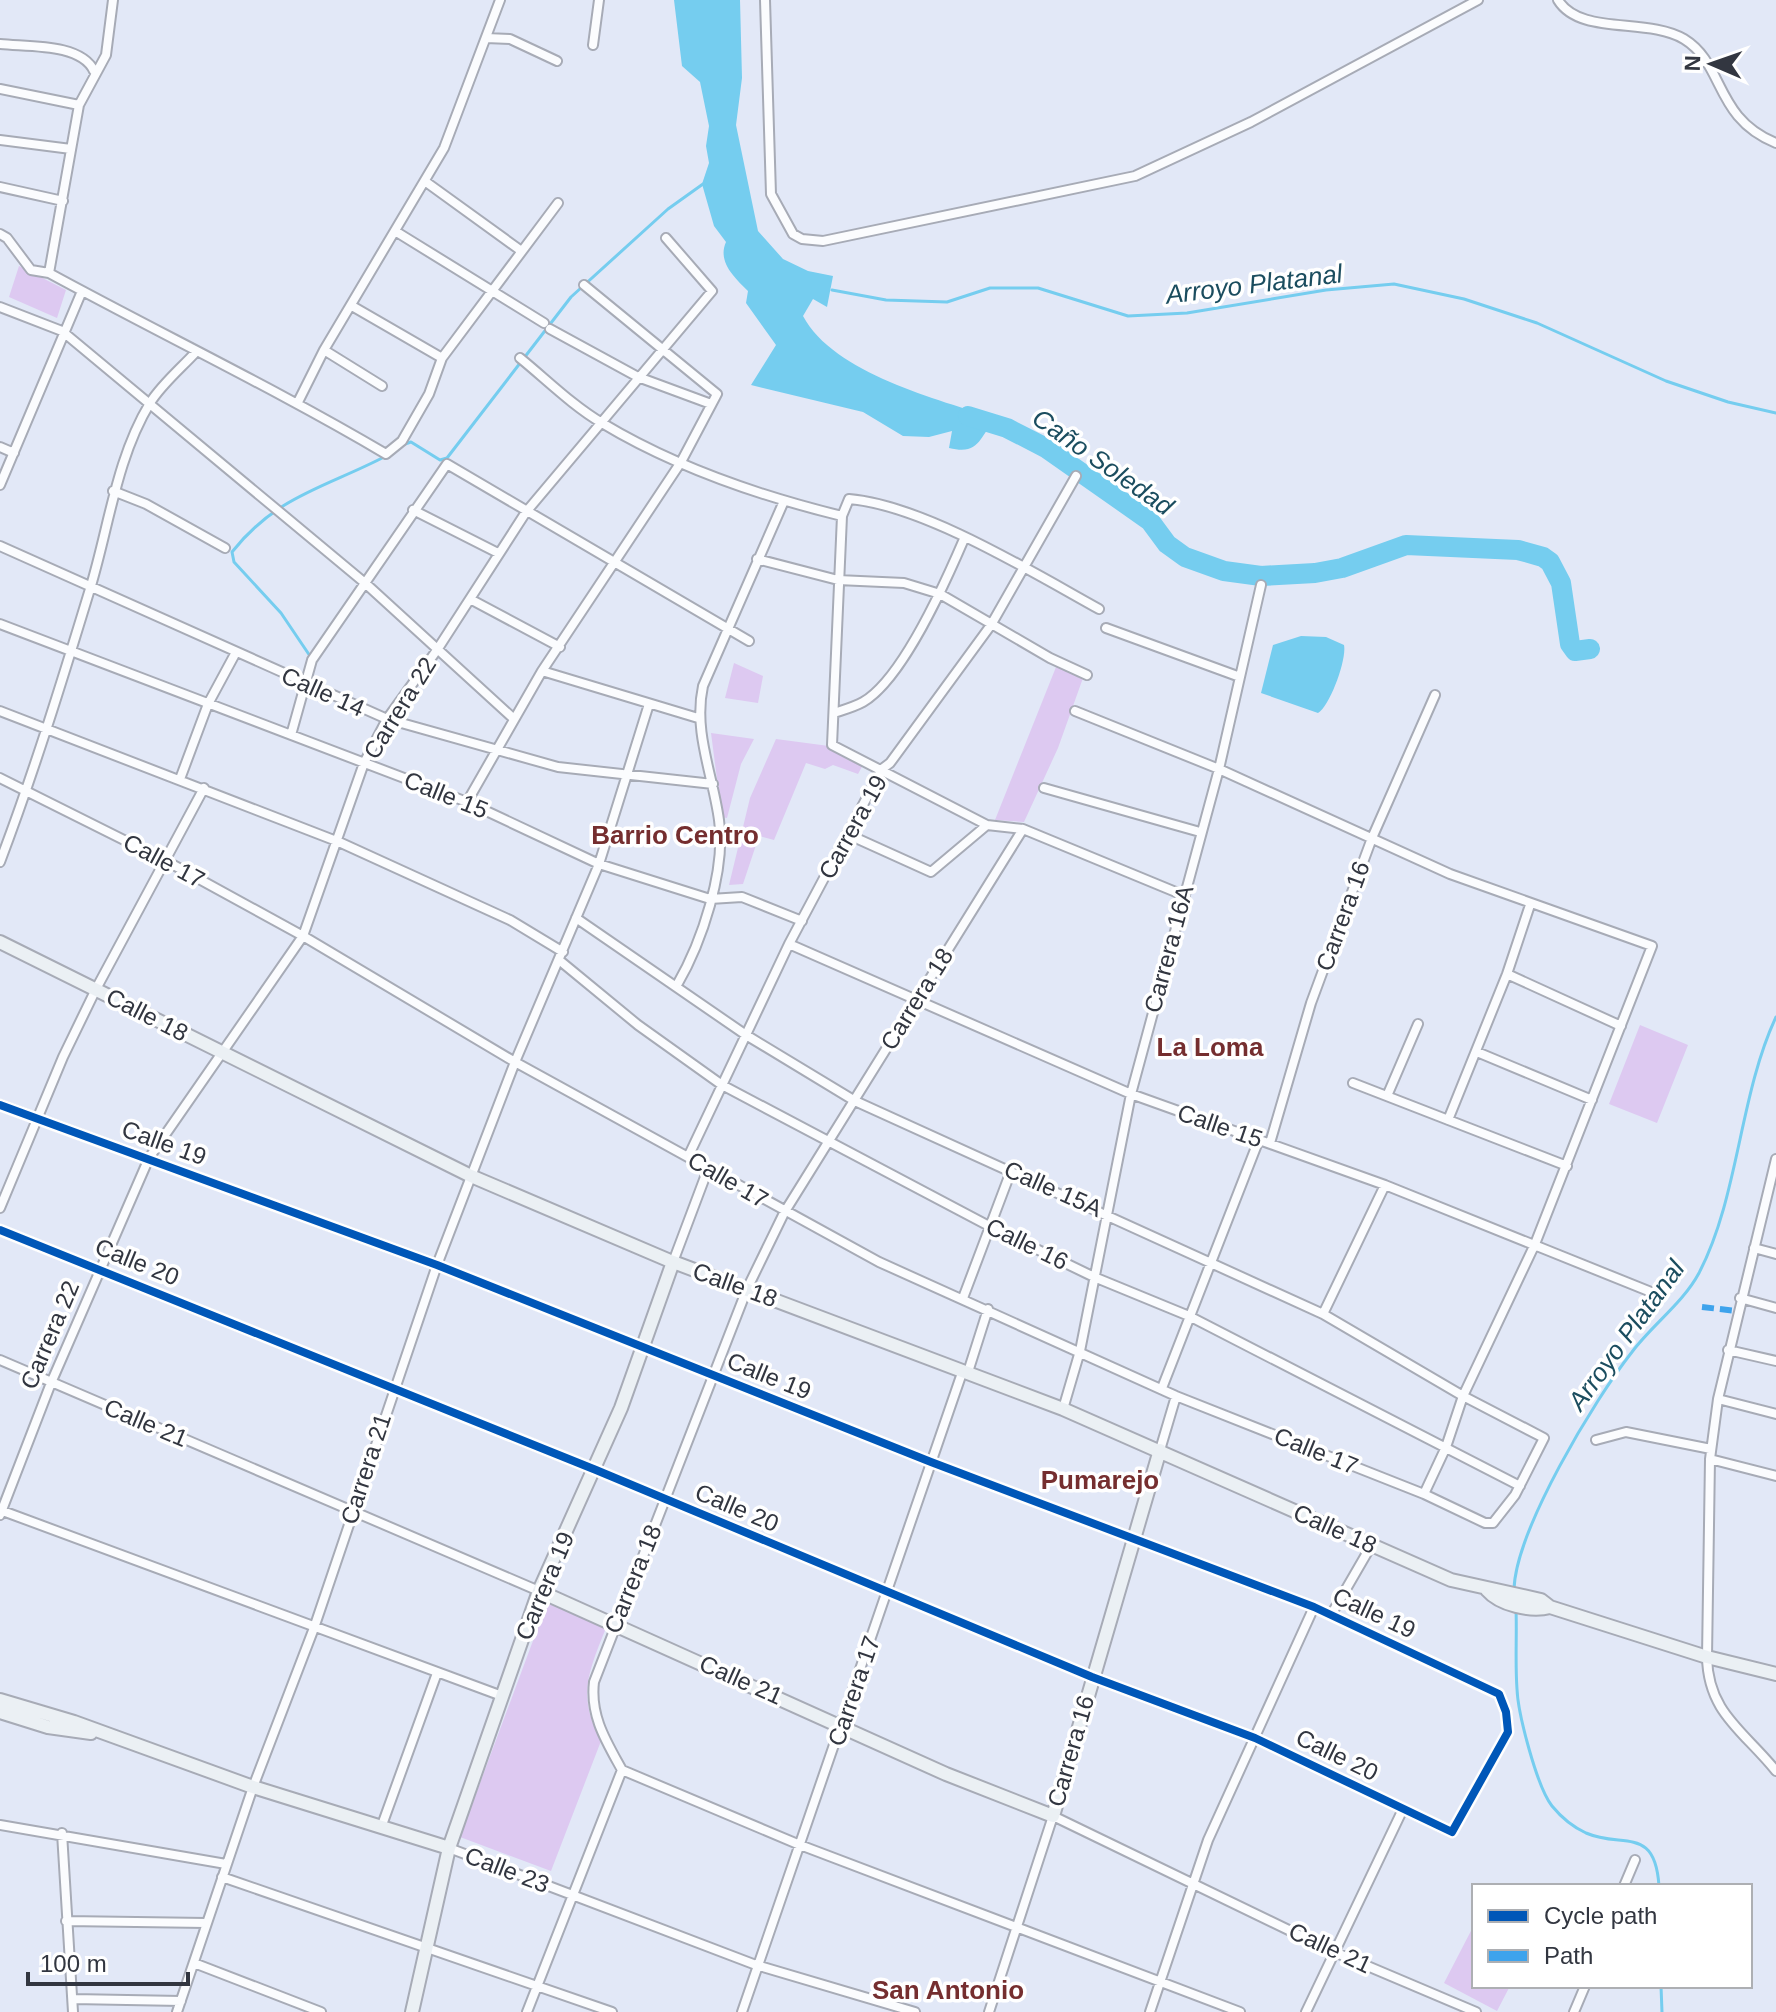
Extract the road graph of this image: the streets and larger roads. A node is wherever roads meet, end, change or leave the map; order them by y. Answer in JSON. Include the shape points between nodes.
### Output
{"nodes":[{"id":1,"x":113,"y":0,"type":"edge"},
{"id":2,"x":500,"y":0,"type":"edge"},
{"id":3,"x":599,"y":0,"type":"edge"},
{"id":4,"x":765,"y":0,"type":"edge"},
{"id":5,"x":1478,"y":0,"type":"edge"},
{"id":6,"x":1558,"y":0,"type":"edge"},
{"id":7,"x":486,"y":38,"type":"junction"},
{"id":8,"x":0,"y":44,"type":"edge"},
{"id":9,"x":593,"y":45,"type":"dead end"},
{"id":10,"x":557,"y":61,"type":"dead end"},
{"id":11,"x":94,"y":71,"type":"junction"},
{"id":12,"x":0,"y":89,"type":"edge"},
{"id":13,"x":79,"y":105,"type":"junction"},
{"id":14,"x":0,"y":140,"type":"edge"},
{"id":15,"x":1776,"y":143,"type":"edge"},
{"id":16,"x":71,"y":149,"type":"junction"},
{"id":17,"x":426,"y":182,"type":"junction"},
{"id":18,"x":0,"y":187,"type":"edge"},
{"id":19,"x":63,"y":201,"type":"junction"},
{"id":20,"x":558,"y":203,"type":"dead end"},
{"id":21,"x":395,"y":231,"type":"junction"},
{"id":22,"x":0,"y":234,"type":"edge"},
{"id":23,"x":666,"y":238,"type":"dead end"},
{"id":24,"x":520,"y":250,"type":"junction"},
{"id":25,"x":49,"y":273,"type":"junction"},
{"id":26,"x":584,"y":285,"type":"dead end"},
{"id":27,"x":82,"y":291,"type":"junction"},
{"id":28,"x":489,"y":291,"type":"junction"},
{"id":29,"x":352,"y":306,"type":"junction"},
{"id":30,"x":0,"y":307,"type":"edge"},
{"id":31,"x":62,"y":331,"type":"junction"},
{"id":32,"x":324,"y":350,"type":"junction"},
{"id":33,"x":661,"y":350,"type":"junction"},
{"id":34,"x":195,"y":353,"type":"junction"},
{"id":35,"x":442,"y":358,"type":"junction"},
{"id":36,"x":520,"y":358,"type":"dead end"},
{"id":37,"x":638,"y":377,"type":"junction"},
{"id":38,"x":382,"y":386,"type":"dead end"},
{"id":39,"x":150,"y":402,"type":"junction"},
{"id":40,"x":298,"y":402,"type":"junction"},
{"id":41,"x":711,"y":404,"type":"junction"},
{"id":42,"x":601,"y":422,"type":"junction"},
{"id":43,"x":0,"y":447,"type":"edge"},
{"id":44,"x":14,"y":453,"type":"junction"},
{"id":45,"x":681,"y":462,"type":"junction"},
{"id":46,"x":1076,"y":476,"type":"dead end"},
{"id":47,"x":0,"y":485,"type":"edge"},
{"id":48,"x":113,"y":491,"type":"junction"},
{"id":49,"x":784,"y":501,"type":"junction"},
{"id":50,"x":413,"y":510,"type":"junction"},
{"id":51,"x":526,"y":512,"type":"junction"},
{"id":52,"x":842,"y":516,"type":"junction"},
{"id":53,"x":964,"y":539,"type":"junction"},
{"id":54,"x":0,"y":546,"type":"edge"},
{"id":55,"x":225,"y":548,"type":"dead end"},
{"id":56,"x":498,"y":553,"type":"junction"},
{"id":57,"x":757,"y":559,"type":"junction"},
{"id":58,"x":617,"y":560,"type":"junction"},
{"id":59,"x":1024,"y":567,"type":"junction"},
{"id":60,"x":838,"y":580,"type":"junction"},
{"id":61,"x":365,"y":583,"type":"junction"},
{"id":62,"x":1261,"y":585,"type":"dead end"},
{"id":63,"x":91,"y":587,"type":"junction"},
{"id":64,"x":940,"y":594,"type":"junction"},
{"id":65,"x":470,"y":599,"type":"junction"},
{"id":66,"x":1099,"y":609,"type":"dead end"},
{"id":67,"x":0,"y":624,"type":"edge"},
{"id":68,"x":991,"y":625,"type":"junction"},
{"id":69,"x":1106,"y":628,"type":"dead end"},
{"id":70,"x":725,"y":630,"type":"junction"},
{"id":71,"x":749,"y":641,"type":"dead end"},
{"id":72,"x":560,"y":647,"type":"junction"},
{"id":73,"x":437,"y":650,"type":"junction"},
{"id":74,"x":69,"y":651,"type":"junction"},
{"id":75,"x":235,"y":654,"type":"junction"},
{"id":76,"x":542,"y":671,"type":"junction"},
{"id":77,"x":1087,"y":675,"type":"dead end"},
{"id":78,"x":1240,"y":677,"type":"junction"},
{"id":79,"x":304,"y":682,"type":"junction"},
{"id":80,"x":1435,"y":695,"type":"dead end"},
{"id":81,"x":208,"y":704,"type":"junction"},
{"id":82,"x":649,"y":704,"type":"junction"},
{"id":83,"x":0,"y":711,"type":"edge"},
{"id":84,"x":1075,"y":711,"type":"dead end"},
{"id":85,"x":834,"y":713,"type":"junction"},
{"id":86,"x":698,"y":718,"type":"junction"},
{"id":87,"x":387,"y":719,"type":"junction"},
{"id":88,"x":514,"y":719,"type":"junction"},
{"id":89,"x":47,"y":728,"type":"junction"},
{"id":90,"x":291,"y":735,"type":"junction"},
{"id":91,"x":495,"y":752,"type":"junction"},
{"id":92,"x":364,"y":763,"type":"junction"},
{"id":93,"x":882,"y":769,"type":"junction"},
{"id":94,"x":1219,"y":769,"type":"junction"},
{"id":95,"x":629,"y":777,"type":"junction"},
{"id":96,"x":0,"y":778,"type":"edge"},
{"id":97,"x":180,"y":779,"type":"junction"},
{"id":98,"x":713,"y":784,"type":"junction"},
{"id":99,"x":204,"y":788,"type":"junction"},
{"id":100,"x":1044,"y":788,"type":"dead end"},
{"id":101,"x":27,"y":790,"type":"junction"},
{"id":102,"x":467,"y":802,"type":"junction"},
{"id":103,"x":987,"y":825,"type":"junction"},
{"id":104,"x":1023,"y":829,"type":"junction"},
{"id":105,"x":1200,"y":832,"type":"junction"},
{"id":106,"x":847,"y":834,"type":"junction"},
{"id":107,"x":1372,"y":838,"type":"junction"},
{"id":108,"x":339,"y":842,"type":"junction"},
{"id":109,"x":0,"y":862,"type":"edge"},
{"id":110,"x":168,"y":862,"type":"junction"},
{"id":111,"x":599,"y":864,"type":"junction"},
{"id":112,"x":1183,"y":895,"type":"junction"},
{"id":113,"x":710,"y":899,"type":"junction"},
{"id":114,"x":1530,"y":905,"type":"junction"},
{"id":115,"x":576,"y":918,"type":"junction"},
{"id":116,"x":802,"y":921,"type":"junction"},
{"id":117,"x":303,"y":936,"type":"junction"},
{"id":118,"x":0,"y":942,"type":"edge"},
{"id":119,"x":789,"y":944,"type":"junction"},
{"id":120,"x":561,"y":956,"type":"junction"},
{"id":121,"x":1507,"y":974,"type":"junction"},
{"id":122,"x":677,"y":985,"type":"junction"},
{"id":123,"x":96,"y":989,"type":"junction"},
{"id":124,"x":916,"y":1000,"type":"junction"},
{"id":125,"x":1418,"y":1024,"type":"dead end"},
{"id":126,"x":1621,"y":1026,"type":"junction"},
{"id":127,"x":746,"y":1035,"type":"junction"},
{"id":128,"x":1477,"y":1052,"type":"junction"},
{"id":129,"x":221,"y":1053,"type":"junction"},
{"id":130,"x":515,"y":1062,"type":"junction"},
{"id":131,"x":1353,"y":1083,"type":"dead end"},
{"id":132,"x":722,"y":1085,"type":"junction"},
{"id":133,"x":1131,"y":1094,"type":"junction"},
{"id":134,"x":1387,"y":1096,"type":"junction"},
{"id":135,"x":1592,"y":1100,"type":"junction"},
{"id":136,"x":855,"y":1101,"type":"junction"},
{"id":137,"x":0,"y":1105,"type":"edge"},
{"id":138,"x":37,"y":1118,"type":"junction"},
{"id":139,"x":1448,"y":1120,"type":"junction"},
{"id":140,"x":831,"y":1141,"type":"junction"},
{"id":141,"x":1258,"y":1142,"type":"junction"},
{"id":142,"x":1270,"y":1143,"type":"junction"},
{"id":143,"x":688,"y":1157,"type":"junction"},
{"id":144,"x":149,"y":1158,"type":"junction"},
{"id":145,"x":1776,"y":1159,"type":"edge"},
{"id":146,"x":1567,"y":1166,"type":"junction"},
{"id":147,"x":708,"y":1169,"type":"junction"},
{"id":148,"x":1011,"y":1171,"type":"junction"},
{"id":149,"x":471,"y":1176,"type":"junction"},
{"id":150,"x":1385,"y":1185,"type":"junction"},
{"id":151,"x":1772,"y":1196,"type":"edge"},
{"id":152,"x":0,"y":1208,"type":"edge"},
{"id":153,"x":784,"y":1213,"type":"junction"},
{"id":154,"x":1107,"y":1213,"type":"junction"},
{"id":155,"x":989,"y":1226,"type":"junction"},
{"id":156,"x":0,"y":1230,"type":"edge"},
{"id":157,"x":1535,"y":1244,"type":"junction"},
{"id":158,"x":1754,"y":1248,"type":"junction"},
{"id":159,"x":1776,"y":1254,"type":"edge"},
{"id":160,"x":1210,"y":1261,"type":"junction"},
{"id":161,"x":673,"y":1262,"type":"junction"},
{"id":162,"x":437,"y":1265,"type":"junction"},
{"id":163,"x":100,"y":1268,"type":"junction"},
{"id":164,"x":1094,"y":1277,"type":"junction"},
{"id":165,"x":747,"y":1289,"type":"junction"},
{"id":166,"x":1656,"y":1294,"type":"dead end"},
{"id":167,"x":963,"y":1298,"type":"junction"},
{"id":168,"x":1740,"y":1298,"type":"junction"},
{"id":169,"x":1776,"y":1308,"type":"edge"},
{"id":170,"x":988,"y":1309,"type":"junction"},
{"id":171,"x":1323,"y":1314,"type":"junction"},
{"id":172,"x":1189,"y":1316,"type":"junction"},
{"id":173,"x":645,"y":1346,"type":"junction"},
{"id":174,"x":1728,"y":1350,"type":"junction"},
{"id":175,"x":1080,"y":1351,"type":"junction"},
{"id":176,"x":0,"y":1360,"type":"edge"},
{"id":177,"x":1776,"y":1361,"type":"edge"},
{"id":178,"x":965,"y":1371,"type":"junction"},
{"id":179,"x":714,"y":1376,"type":"junction"},
{"id":180,"x":51,"y":1383,"type":"junction"},
{"id":181,"x":393,"y":1387,"type":"junction"},
{"id":182,"x":1162,"y":1388,"type":"junction"},
{"id":183,"x":1176,"y":1396,"type":"junction"},
{"id":184,"x":1463,"y":1396,"type":"junction"},
{"id":185,"x":1718,"y":1399,"type":"junction"},
{"id":186,"x":1063,"y":1409,"type":"junction"},
{"id":187,"x":1776,"y":1414,"type":"edge"},
{"id":188,"x":1596,"y":1440,"type":"dead end"},
{"id":189,"x":1446,"y":1447,"type":"junction"},
{"id":190,"x":1160,"y":1450,"type":"junction"},
{"id":191,"x":1711,"y":1454,"type":"junction"},
{"id":192,"x":931,"y":1462,"type":"junction"},
{"id":193,"x":596,"y":1470,"type":"junction"},
{"id":194,"x":1776,"y":1476,"type":"edge"},
{"id":195,"x":1520,"y":1486,"type":"junction"},
{"id":196,"x":1424,"y":1494,"type":"junction"},
{"id":197,"x":665,"y":1499,"type":"junction"},
{"id":198,"x":1,"y":1512,"type":"edge"},
{"id":199,"x":352,"y":1512,"type":"junction"},
{"id":200,"x":1132,"y":1539,"type":"junction"},
{"id":201,"x":1371,"y":1546,"type":"junction"},
{"id":202,"x":539,"y":1591,"type":"junction"},
{"id":203,"x":888,"y":1593,"type":"junction"},
{"id":204,"x":1314,"y":1607,"type":"junction"},
{"id":205,"x":1331,"y":1615,"type":"junction"},
{"id":206,"x":615,"y":1623,"type":"junction"},
{"id":207,"x":314,"y":1628,"type":"junction"},
{"id":208,"x":1707,"y":1657,"type":"junction"},
{"id":209,"x":437,"y":1673,"type":"junction"},
{"id":210,"x":1776,"y":1674,"type":"edge"},
{"id":211,"x":1092,"y":1677,"type":"junction"},
{"id":212,"x":502,"y":1696,"type":"junction"},
{"id":213,"x":0,"y":1700,"type":"edge"},
{"id":214,"x":0,"y":1712,"type":"edge"},
{"id":215,"x":841,"y":1726,"type":"junction"},
{"id":216,"x":98,"y":1734,"type":"junction"},
{"id":217,"x":1255,"y":1738,"type":"junction"},
{"id":218,"x":622,"y":1770,"type":"junction"},
{"id":219,"x":1776,"y":1771,"type":"edge"},
{"id":220,"x":253,"y":1787,"type":"junction"},
{"id":221,"x":1403,"y":1809,"type":"junction"},
{"id":222,"x":1053,"y":1816,"type":"junction"},
{"id":223,"x":0,"y":1825,"type":"edge"},
{"id":224,"x":382,"y":1825,"type":"junction"},
{"id":225,"x":1454,"y":1831,"type":"joint"},
{"id":226,"x":62,"y":1833,"type":"junction"},
{"id":227,"x":800,"y":1845,"type":"junction"},
{"id":228,"x":449,"y":1848,"type":"junction"},
{"id":229,"x":1635,"y":1860,"type":"dead end"},
{"id":230,"x":226,"y":1864,"type":"junction"},
{"id":231,"x":222,"y":1877,"type":"junction"},
{"id":232,"x":1192,"y":1882,"type":"junction"},
{"id":233,"x":1625,"y":1884,"type":"edge"},
{"id":234,"x":570,"y":1894,"type":"junction"},
{"id":235,"x":66,"y":1921,"type":"junction"},
{"id":236,"x":206,"y":1923,"type":"junction"},
{"id":237,"x":1018,"y":1926,"type":"junction"},
{"id":238,"x":426,"y":1947,"type":"junction"},
{"id":239,"x":1332,"y":1951,"type":"junction"},
{"id":240,"x":194,"y":1963,"type":"junction"},
{"id":241,"x":756,"y":1965,"type":"junction"},
{"id":242,"x":1160,"y":1982,"type":"junction"},
{"id":243,"x":536,"y":1986,"type":"junction"},
{"id":244,"x":1584,"y":1988,"type":"edge"},
{"id":245,"x":73,"y":1999,"type":"junction"},
{"id":246,"x":181,"y":2001,"type":"junction"},
{"id":247,"x":73,"y":2012,"type":"edge"},
{"id":248,"x":177,"y":2012,"type":"edge"},
{"id":249,"x":321,"y":2012,"type":"edge"},
{"id":250,"x":412,"y":2012,"type":"edge"},
{"id":251,"x":527,"y":2012,"type":"edge"},
{"id":252,"x":612,"y":2012,"type":"edge"},
{"id":253,"x":742,"y":2012,"type":"edge"},
{"id":254,"x":915,"y":2012,"type":"edge"},
{"id":255,"x":989,"y":2012,"type":"edge"},
{"id":256,"x":1150,"y":2012,"type":"edge"},
{"id":257,"x":1240,"y":2012,"type":"edge"},
{"id":258,"x":1306,"y":2012,"type":"edge"},
{"id":259,"x":1476,"y":2012,"type":"edge"},
{"id":260,"x":1574,"y":2012,"type":"edge"}],
"edges":[{"from":1,"to":11,"type":"street","via":[[106,55]]},
{"from":2,"to":7,"type":"street"},
{"from":3,"to":9,"type":"street"},
{"from":4,"to":5,"type":"street","via":[[771,194],[793,234],[823,241],[1135,176],[1251,122]]},
{"from":6,"to":15,"type":"street","via":[[1583,20],[1638,24],[1687,41],[1737,118],[1756,135]]},
{"from":7,"to":10,"type":"street","via":[[510,39]]},
{"from":7,"to":17,"type":"street"},
{"from":8,"to":11,"type":"street","via":[[77,53]]},
{"from":11,"to":13,"type":"street"},
{"from":12,"to":13,"type":"street"},
{"from":13,"to":16,"type":"street"},
{"from":14,"to":16,"type":"street"},
{"from":16,"to":19,"type":"street"},
{"from":17,"to":21,"type":"street"},
{"from":17,"to":24,"type":"street"},
{"from":18,"to":19,"type":"street"},
{"from":19,"to":25,"type":"street"},
{"from":20,"to":24,"type":"street"},
{"from":21,"to":28,"type":"street"},
{"from":21,"to":29,"type":"street"},
{"from":22,"to":25,"type":"street","via":[[31,270]]},
{"from":23,"to":33,"type":"street","name":"Carrera 22","via":[[712,291]]},
{"from":24,"to":28,"type":"street"},
{"from":25,"to":27,"type":"street"},
{"from":26,"to":33,"type":"street"},
{"from":27,"to":31,"type":"street"},
{"from":27,"to":34,"type":"street"},
{"from":28,"to":35,"type":"street"},
{"from":28,"to":37,"type":"street"},
{"from":29,"to":32,"type":"street"},
{"from":29,"to":35,"type":"street"},
{"from":30,"to":31,"type":"street"},
{"from":31,"to":39,"type":"street"},
{"from":31,"to":44,"type":"street"},
{"from":32,"to":38,"type":"street"},
{"from":32,"to":40,"type":"street"},
{"from":33,"to":37,"type":"street","name":"Carrera 22"},
{"from":33,"to":41,"type":"street","via":[[717,394]]},
{"from":34,"to":39,"type":"street"},
{"from":34,"to":40,"type":"street"},
{"from":35,"to":40,"type":"street","via":[[409,429],[386,454]]},
{"from":36,"to":42,"type":"street"},
{"from":37,"to":41,"type":"street"},
{"from":37,"to":42,"type":"street","name":"Carrera 22"},
{"from":39,"to":48,"type":"street"},
{"from":39,"to":61,"type":"street"},
{"from":41,"to":45,"type":"street"},
{"from":42,"to":45,"type":"street"},
{"from":42,"to":51,"type":"street","name":"Carrera 22"},
{"from":43,"to":44,"type":"street"},
{"from":44,"to":47,"type":"street"},
{"from":45,"to":49,"type":"street"},
{"from":45,"to":58,"type":"street"},
{"from":46,"to":59,"type":"street","name":"Carrera 19"},
{"from":48,"to":55,"type":"street"},
{"from":48,"to":63,"type":"street"},
{"from":49,"to":52,"type":"street"},
{"from":49,"to":57,"type":"street"},
{"from":50,"to":51,"type":"street","via":[[447,464]]},
{"from":50,"to":56,"type":"street"},
{"from":50,"to":61,"type":"street"},
{"from":51,"to":56,"type":"street","name":"Carrera 22"},
{"from":51,"to":58,"type":"street"},
{"from":52,"to":53,"type":"street","via":[[849,499],[883,502]]},
{"from":52,"to":60,"type":"street"},
{"from":53,"to":59,"type":"street"},
{"from":53,"to":64,"type":"street"},
{"from":54,"to":63,"type":"street","name":"Calle 14"},
{"from":56,"to":65,"type":"street","name":"Carrera 22"},
{"from":57,"to":60,"type":"street"},
{"from":57,"to":70,"type":"street"},
{"from":58,"to":70,"type":"street"},
{"from":58,"to":72,"type":"street"},
{"from":59,"to":66,"type":"street"},
{"from":59,"to":68,"type":"street","name":"Carrera 19"},
{"from":60,"to":64,"type":"street","via":[[904,583]]},
{"from":60,"to":85,"type":"street"},
{"from":61,"to":73,"type":"street"},
{"from":61,"to":79,"type":"street","via":[[312,660]]},
{"from":62,"to":78,"type":"street","name":"Carrera 16A"},
{"from":63,"to":74,"type":"street"},
{"from":63,"to":75,"type":"street","name":"Calle 14"},
{"from":64,"to":68,"type":"street"},
{"from":64,"to":85,"type":"street","via":[[874,693]]},
{"from":65,"to":72,"type":"street"},
{"from":65,"to":73,"type":"street","name":"Carrera 22"},
{"from":67,"to":74,"type":"street","name":"Calle 15"},
{"from":68,"to":77,"type":"street"},
{"from":68,"to":93,"type":"street","name":"Carrera 19"},
{"from":69,"to":78,"type":"street"},
{"from":70,"to":71,"type":"street"},
{"from":70,"to":86,"type":"street","via":[[703,686]]},
{"from":72,"to":76,"type":"street"},
{"from":73,"to":87,"type":"street","name":"Carrera 22"},
{"from":73,"to":88,"type":"street"},
{"from":74,"to":81,"type":"street","name":"Calle 15"},
{"from":74,"to":89,"type":"street"},
{"from":75,"to":79,"type":"street","name":"Calle 14"},
{"from":75,"to":81,"type":"street"},
{"from":76,"to":82,"type":"street"},
{"from":76,"to":88,"type":"street"},
{"from":78,"to":94,"type":"street","name":"Carrera 16A"},
{"from":79,"to":87,"type":"street","name":"Calle 14"},
{"from":79,"to":90,"type":"street"},
{"from":80,"to":107,"type":"street","name":"Carrera 16"},
{"from":81,"to":90,"type":"street","name":"Calle 15"},
{"from":81,"to":97,"type":"street"},
{"from":82,"to":86,"type":"street"},
{"from":82,"to":95,"type":"street","name":"Carrera 21"},
{"from":83,"to":89,"type":"street","name":"Calle 16"},
{"from":84,"to":94,"type":"street"},
{"from":85,"to":93,"type":"street","via":[[832,745]]},
{"from":86,"to":98,"type":"street"},
{"from":87,"to":91,"type":"street","name":"Calle 14"},
{"from":87,"to":92,"type":"street","name":"Carrera 22"},
{"from":88,"to":91,"type":"street"},
{"from":89,"to":97,"type":"street","name":"Calle 16"},
{"from":89,"to":101,"type":"street"},
{"from":90,"to":92,"type":"street","name":"Calle 15"},
{"from":91,"to":95,"type":"street","name":"Calle 14"},
{"from":91,"to":102,"type":"street"},
{"from":92,"to":102,"type":"street","name":"Calle 15"},
{"from":92,"to":108,"type":"street","name":"Carrera 22"},
{"from":93,"to":103,"type":"street"},
{"from":93,"to":106,"type":"street","name":"Carrera 19"},
{"from":94,"to":105,"type":"street","name":"Carrera 16A"},
{"from":94,"to":107,"type":"street"},
{"from":95,"to":98,"type":"street","name":"Calle 14"},
{"from":95,"to":111,"type":"street","name":"Carrera 21"},
{"from":96,"to":101,"type":"street","name":"Calle 17"},
{"from":97,"to":99,"type":"street","name":"Calle 16"},
{"from":98,"to":113,"type":"street","via":[[719,846]]},
{"from":99,"to":108,"type":"street","name":"Calle 16"},
{"from":99,"to":110,"type":"street"},
{"from":100,"to":105,"type":"street"},
{"from":101,"to":109,"type":"street"},
{"from":101,"to":110,"type":"street","name":"Calle 17"},
{"from":102,"to":111,"type":"street","name":"Calle 15"},
{"from":103,"to":104,"type":"street"},
{"from":103,"to":106,"type":"street","via":[[931,872]]},
{"from":104,"to":112,"type":"street"},
{"from":104,"to":124,"type":"street","name":"Carrera 18"},
{"from":105,"to":112,"type":"street","name":"Carrera 16A"},
{"from":106,"to":116,"type":"street","name":"Carrera 19"},
{"from":107,"to":114,"type":"street"},
{"from":107,"to":142,"type":"street","name":"Carrera 16","via":[[1311,1003]]},
{"from":108,"to":117,"type":"street","name":"Carrera 22"},
{"from":108,"to":120,"type":"street","name":"Calle 16","via":[[510,920]]},
{"from":110,"to":117,"type":"street","name":"Calle 17"},
{"from":110,"to":123,"type":"street"},
{"from":111,"to":113,"type":"street","name":"Calle 15"},
{"from":111,"to":115,"type":"street","name":"Carrera 21"},
{"from":112,"to":133,"type":"street","name":"Carrera 16A"},
{"from":113,"to":116,"type":"street","name":"Calle 15","via":[[742,897]]},
{"from":113,"to":122,"type":"street","via":[[701,938]]},
{"from":114,"to":121,"type":"street"},
{"from":114,"to":126,"type":"street","via":[[1652,946]]},
{"from":115,"to":120,"type":"street","name":"Carrera 21"},
{"from":115,"to":122,"type":"street","name":"Calle 15A"},
{"from":116,"to":119,"type":"street","name":"Carrera 19"},
{"from":117,"to":129,"type":"street","name":"Carrera 22"},
{"from":117,"to":130,"type":"street","name":"Calle 17"},
{"from":118,"to":123,"type":"street","name":"Calle 18"},
{"from":119,"to":124,"type":"street","name":"Calle 15"},
{"from":119,"to":127,"type":"street","name":"Carrera 19"},
{"from":120,"to":130,"type":"street","name":"Carrera 21"},
{"from":120,"to":132,"type":"street","name":"Calle 16","via":[[638,1025]]},
{"from":121,"to":126,"type":"street"},
{"from":121,"to":128,"type":"street"},
{"from":122,"to":127,"type":"street","name":"Calle 15A"},
{"from":123,"to":129,"type":"street","name":"Calle 18"},
{"from":123,"to":138,"type":"street"},
{"from":124,"to":133,"type":"street","name":"Calle 15"},
{"from":124,"to":136,"type":"street","name":"Carrera 18"},
{"from":125,"to":134,"type":"street"},
{"from":126,"to":135,"type":"street"},
{"from":127,"to":132,"type":"street","name":"Carrera 19"},
{"from":127,"to":136,"type":"street","name":"Calle 15A"},
{"from":128,"to":135,"type":"street"},
{"from":128,"to":139,"type":"street"},
{"from":129,"to":144,"type":"street","name":"Carrera 22"},
{"from":129,"to":149,"type":"street","name":"Calle 18"},
{"from":130,"to":143,"type":"street","name":"Calle 17"},
{"from":130,"to":149,"type":"street","name":"Carrera 21"},
{"from":131,"to":134,"type":"street"},
{"from":132,"to":140,"type":"street","name":"Calle 16"},
{"from":132,"to":143,"type":"street","name":"Carrera 19"},
{"from":133,"to":141,"type":"street","name":"Calle 15"},
{"from":133,"to":154,"type":"street","name":"Carrera 16A"},
{"from":134,"to":139,"type":"street"},
{"from":135,"to":146,"type":"street"},
{"from":136,"to":140,"type":"street","name":"Carrera 18"},
{"from":136,"to":148,"type":"street","name":"Calle 15A"},
{"from":137,"to":138,"type":"street","name":"Calle 19"},
{"from":138,"to":144,"type":"street","name":"Calle 19"},
{"from":138,"to":152,"type":"street"},
{"from":139,"to":146,"type":"street"},
{"from":140,"to":153,"type":"street","name":"Carrera 18"},
{"from":140,"to":155,"type":"street","name":"Calle 16"},
{"from":141,"to":142,"type":"street","name":"Calle 15"},
{"from":141,"to":160,"type":"street"},
{"from":142,"to":150,"type":"street","name":"Calle 15"},
{"from":143,"to":147,"type":"street","name":"Calle 17"},
{"from":144,"to":162,"type":"street","name":"Calle 19"},
{"from":144,"to":163,"type":"street","name":"Carrera 22"},
{"from":145,"to":151,"type":"street"},
{"from":146,"to":157,"type":"street"},
{"from":147,"to":153,"type":"street","name":"Calle 17"},
{"from":147,"to":161,"type":"street","name":"Carrera 19"},
{"from":148,"to":154,"type":"street","name":"Calle 15A"},
{"from":148,"to":155,"type":"street"},
{"from":149,"to":161,"type":"street","name":"Calle 18"},
{"from":149,"to":162,"type":"street","name":"Carrera 21"},
{"from":150,"to":157,"type":"street","name":"Calle 15"},
{"from":150,"to":171,"type":"street"},
{"from":151,"to":158,"type":"street"},
{"from":153,"to":165,"type":"street","name":"Carrera 18"},
{"from":153,"to":167,"type":"street","name":"Calle 17"},
{"from":154,"to":160,"type":"street","name":"Calle 15A"},
{"from":154,"to":164,"type":"street","name":"Carrera 16A"},
{"from":155,"to":164,"type":"street","name":"Calle 16"},
{"from":155,"to":167,"type":"street"},
{"from":156,"to":163,"type":"street","name":"Calle 20"},
{"from":157,"to":166,"type":"street","name":"Calle 15"},
{"from":157,"to":184,"type":"street"},
{"from":158,"to":159,"type":"street"},
{"from":158,"to":168,"type":"street"},
{"from":160,"to":171,"type":"street","name":"Calle 15A"},
{"from":160,"to":172,"type":"street"},
{"from":161,"to":165,"type":"street","name":"Calle 18"},
{"from":161,"to":173,"type":"street","name":"Carrera 19"},
{"from":162,"to":173,"type":"street","name":"Calle 19"},
{"from":162,"to":181,"type":"street","name":"Carrera 21"},
{"from":163,"to":180,"type":"street","name":"Carrera 22"},
{"from":163,"to":181,"type":"street","name":"Calle 20"},
{"from":164,"to":172,"type":"street","name":"Calle 16"},
{"from":164,"to":175,"type":"street","name":"Carrera 16A"},
{"from":165,"to":178,"type":"street","name":"Calle 18"},
{"from":165,"to":179,"type":"street","name":"Carrera 18"},
{"from":167,"to":170,"type":"street","name":"Calle 17"},
{"from":168,"to":169,"type":"street"},
{"from":168,"to":174,"type":"street"},
{"from":170,"to":175,"type":"street","name":"Calle 17"},
{"from":170,"to":178,"type":"street","name":"Carrera 17"},
{"from":171,"to":184,"type":"street","name":"Calle 15A"},
{"from":172,"to":182,"type":"street"},
{"from":172,"to":189,"type":"street","name":"Calle 16"},
{"from":173,"to":179,"type":"street","name":"Calle 19"},
{"from":173,"to":193,"type":"street","name":"Carrera 19"},
{"from":174,"to":177,"type":"street"},
{"from":174,"to":185,"type":"street"},
{"from":175,"to":182,"type":"street","name":"Calle 17"},
{"from":175,"to":186,"type":"street","name":"Carrera 16A"},
{"from":176,"to":180,"type":"street","name":"Calle 21"},
{"from":178,"to":186,"type":"street","name":"Calle 18"},
{"from":178,"to":192,"type":"street","name":"Carrera 17"},
{"from":179,"to":192,"type":"street","name":"Calle 19"},
{"from":179,"to":197,"type":"street","name":"Carrera 18"},
{"from":180,"to":198,"type":"street","name":"Carrera 22"},
{"from":180,"to":199,"type":"street","name":"Calle 21"},
{"from":181,"to":193,"type":"street","name":"Calle 20"},
{"from":181,"to":199,"type":"street","name":"Carrera 21"},
{"from":182,"to":183,"type":"street","name":"Calle 17"},
{"from":183,"to":190,"type":"street","name":"Carrera 16"},
{"from":183,"to":196,"type":"street","name":"Calle 17"},
{"from":184,"to":189,"type":"street"},
{"from":184,"to":195,"type":"street","name":"Calle 15A","via":[[1544,1438]]},
{"from":185,"to":187,"type":"street"},
{"from":185,"to":191,"type":"street"},
{"from":186,"to":190,"type":"street","name":"Calle 18"},
{"from":188,"to":191,"type":"street","via":[[1626,1432]]},
{"from":189,"to":195,"type":"street","name":"Calle 16"},
{"from":189,"to":196,"type":"street"},
{"from":190,"to":200,"type":"street","name":"Carrera 16"},
{"from":190,"to":201,"type":"street","name":"Calle 18"},
{"from":191,"to":194,"type":"street"},
{"from":191,"to":208,"type":"street"},
{"from":192,"to":200,"type":"street","name":"Calle 19"},
{"from":192,"to":203,"type":"street","name":"Carrera 17"},
{"from":193,"to":197,"type":"street","name":"Calle 20"},
{"from":193,"to":202,"type":"street","name":"Carrera 19"},
{"from":195,"to":196,"type":"street","name":"Calle 17","via":[[1493,1523]]},
{"from":197,"to":203,"type":"street","name":"Calle 20"},
{"from":197,"to":206,"type":"street","name":"Carrera 18"},
{"from":198,"to":207,"type":"street"},
{"from":199,"to":202,"type":"street","name":"Calle 21"},
{"from":199,"to":207,"type":"street","name":"Carrera 21"},
{"from":200,"to":204,"type":"street","name":"Calle 19"},
{"from":200,"to":211,"type":"street","name":"Carrera 16"},
{"from":201,"to":205,"type":"street"},
{"from":201,"to":208,"type":"street","name":"Calle 18","via":[[1451,1580]]},
{"from":202,"to":206,"type":"street","name":"Calle 21"},
{"from":202,"to":212,"type":"street","name":"Carrera 19"},
{"from":203,"to":211,"type":"street","name":"Calle 20"},
{"from":203,"to":215,"type":"street","name":"Carrera 17"},
{"from":204,"to":205,"type":"street","name":"Calle 19"},
{"from":204,"to":217,"type":"street"},
{"from":205,"to":225,"type":"street","name":"Calle 19","via":[[1499,1694],[1508,1732]]},
{"from":206,"to":215,"type":"street","name":"Calle 21"},
{"from":206,"to":218,"type":"street","name":"Carrera 18","via":[[592,1701],[598,1725]]},
{"from":207,"to":209,"type":"street"},
{"from":207,"to":220,"type":"street","name":"Carrera 21"},
{"from":208,"to":210,"type":"street","name":"Calle 18"},
{"from":208,"to":219,"type":"street","via":[[1713,1698]]},
{"from":209,"to":212,"type":"street"},
{"from":209,"to":224,"type":"street"},
{"from":211,"to":217,"type":"street","name":"Calle 20"},
{"from":211,"to":222,"type":"street","name":"Carrera 16"},
{"from":212,"to":228,"type":"street","name":"Carrera 19"},
{"from":213,"to":216,"type":"street","name":"Calle 23"},
{"from":214,"to":216,"type":"street","name":"Calle 23","via":[[48,1727]]},
{"from":215,"to":222,"type":"street","name":"Calle 21"},
{"from":215,"to":227,"type":"street","name":"Carrera 17"},
{"from":216,"to":220,"type":"street","name":"Calle 23"},
{"from":217,"to":221,"type":"street","name":"Calle 20"},
{"from":217,"to":232,"type":"street"},
{"from":218,"to":227,"type":"street"},
{"from":218,"to":234,"type":"street"},
{"from":220,"to":224,"type":"street","name":"Calle 23"},
{"from":220,"to":230,"type":"street","name":"Carrera 21"},
{"from":221,"to":225,"type":"street","name":"Calle 20"},
{"from":221,"to":239,"type":"street"},
{"from":222,"to":232,"type":"street","name":"Calle 21"},
{"from":222,"to":237,"type":"street","name":"Carrera 16"},
{"from":223,"to":226,"type":"street"},
{"from":224,"to":228,"type":"street","name":"Calle 23"},
{"from":226,"to":230,"type":"street"},
{"from":226,"to":235,"type":"street"},
{"from":227,"to":237,"type":"street"},
{"from":227,"to":241,"type":"street","name":"Carrera 17"},
{"from":228,"to":234,"type":"street","name":"Calle 23"},
{"from":228,"to":238,"type":"street","name":"Carrera 19"},
{"from":229,"to":233,"type":"street"},
{"from":230,"to":231,"type":"street","name":"Carrera 21"},
{"from":231,"to":236,"type":"street","name":"Carrera 21"},
{"from":231,"to":238,"type":"street"},
{"from":232,"to":239,"type":"street","name":"Calle 21"},
{"from":232,"to":242,"type":"street"},
{"from":234,"to":241,"type":"street","name":"Calle 23"},
{"from":234,"to":243,"type":"street"},
{"from":235,"to":236,"type":"street"},
{"from":235,"to":245,"type":"street"},
{"from":236,"to":240,"type":"street","name":"Carrera 21"},
{"from":237,"to":242,"type":"street"},
{"from":237,"to":255,"type":"street","name":"Carrera 16"},
{"from":238,"to":243,"type":"street"},
{"from":238,"to":250,"type":"street","name":"Carrera 19"},
{"from":239,"to":258,"type":"street"},
{"from":239,"to":259,"type":"street","name":"Calle 21"},
{"from":240,"to":246,"type":"street","name":"Carrera 21"},
{"from":240,"to":249,"type":"street"},
{"from":241,"to":253,"type":"street","name":"Carrera 17"},
{"from":241,"to":254,"type":"street","name":"Calle 23"},
{"from":242,"to":256,"type":"street"},
{"from":242,"to":257,"type":"street"},
{"from":243,"to":251,"type":"street"},
{"from":243,"to":252,"type":"street"},
{"from":244,"to":260,"type":"street"},
{"from":245,"to":246,"type":"street"},
{"from":245,"to":247,"type":"street"},
{"from":246,"to":248,"type":"street","name":"Carrera 21"}]}
